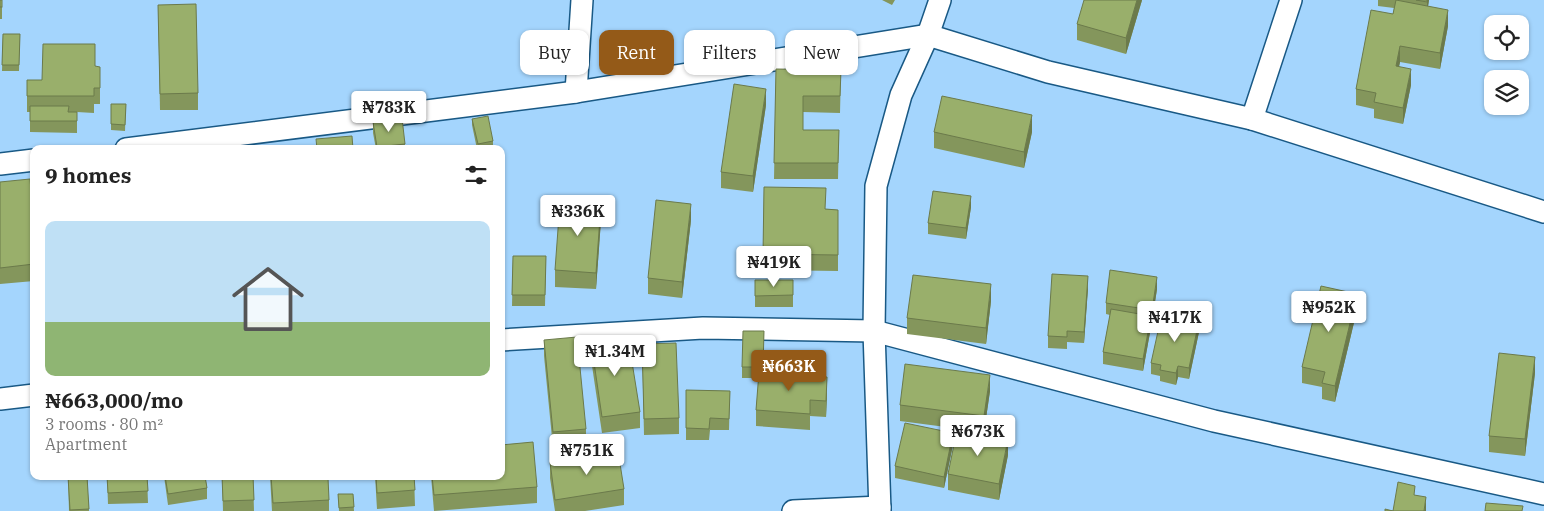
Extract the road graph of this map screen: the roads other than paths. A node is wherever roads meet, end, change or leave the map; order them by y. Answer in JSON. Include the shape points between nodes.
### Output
{"nodes":[{"id":1,"x":582,"y":0,"type":"edge"},
{"id":2,"x":940,"y":0,"type":"edge"},
{"id":3,"x":1291,"y":0,"type":"edge"},
{"id":4,"x":928,"y":34,"type":"junction"},
{"id":5,"x":576,"y":92,"type":"junction"},
{"id":6,"x":1252,"y":119,"type":"junction"},
{"id":7,"x":158,"y":145,"type":"edge"},
{"id":8,"x":30,"y":160,"type":"edge"},
{"id":9,"x":0,"y":164,"type":"edge"},
{"id":10,"x":1544,"y":212,"type":"edge"},
{"id":11,"x":874,"y":331,"type":"junction"},
{"id":12,"x":505,"y":340,"type":"edge"},
{"id":13,"x":30,"y":395,"type":"edge"},
{"id":14,"x":0,"y":399,"type":"edge"},
{"id":15,"x":1544,"y":494,"type":"edge"},
{"id":16,"x":880,"y":509,"type":"edge"},
{"id":17,"x":793,"y":511,"type":"edge"}],
"edges":[{"from":1,"to":5,"type":"street"},
{"from":2,"to":4,"type":"street"},
{"from":3,"to":6,"type":"street"},
{"from":4,"to":5,"type":"street"},
{"from":4,"to":6,"type":"street","via":[[1048,72]]},
{"from":4,"to":11,"type":"street","via":[[901,95],[876,186]]},
{"from":5,"to":7,"type":"street"},
{"from":6,"to":10,"type":"street"},
{"from":8,"to":9,"type":"street"},
{"from":11,"to":12,"type":"street","via":[[703,328]]},
{"from":11,"to":15,"type":"street","via":[[1214,421]]},
{"from":11,"to":16,"type":"street"},
{"from":13,"to":14,"type":"street"},
{"from":16,"to":17,"type":"street"}]}
